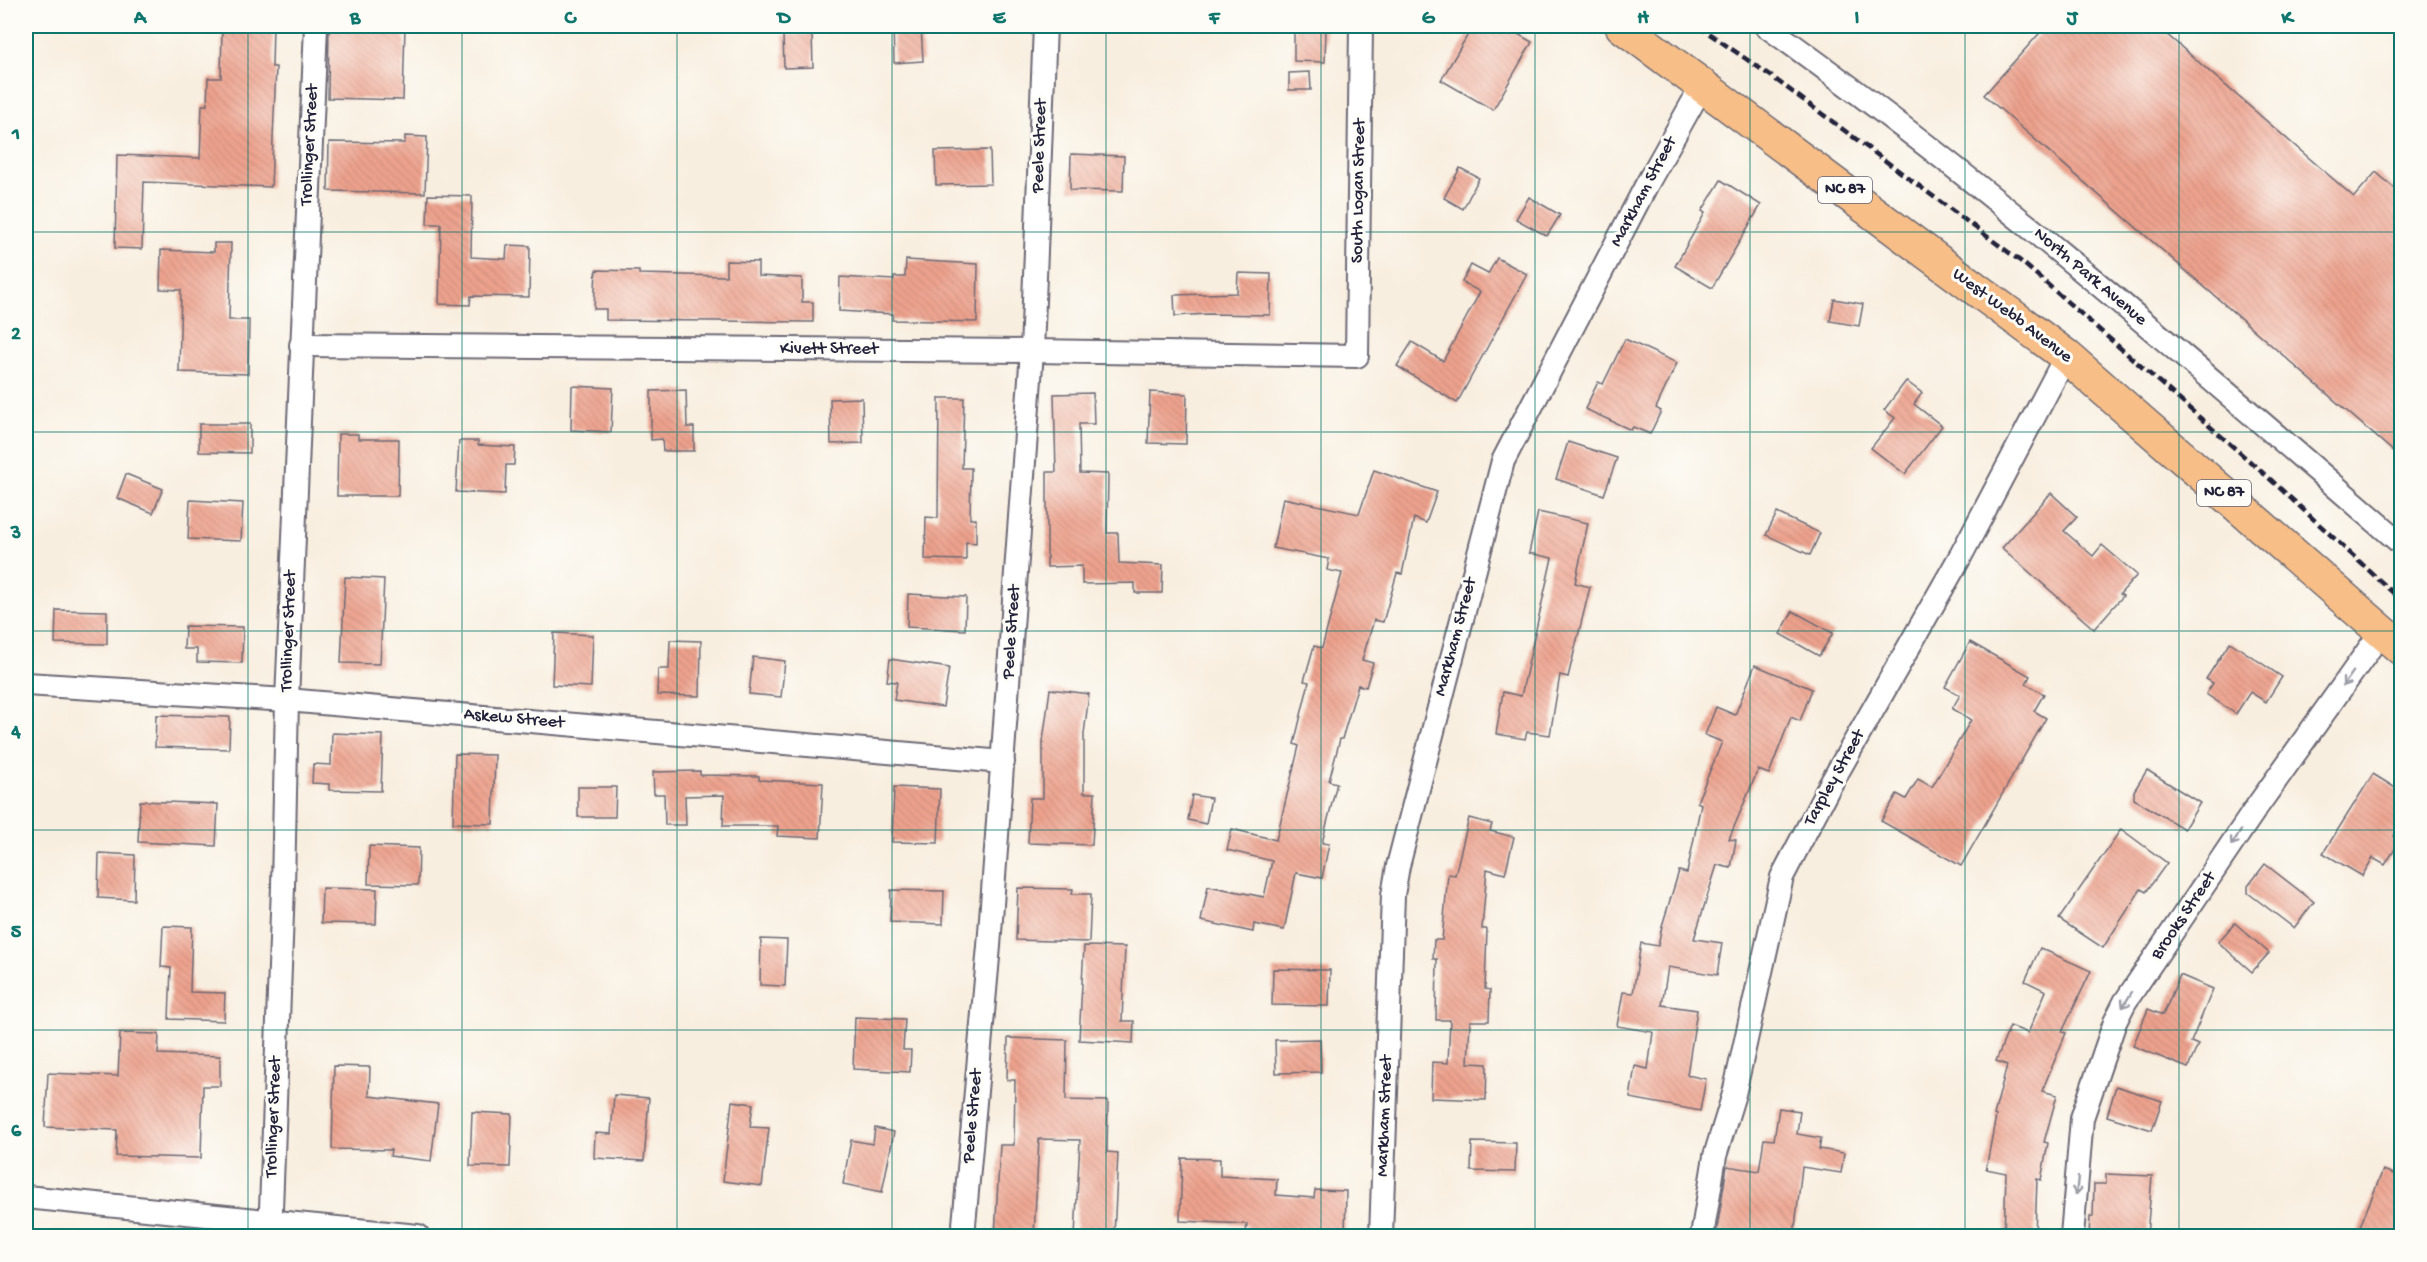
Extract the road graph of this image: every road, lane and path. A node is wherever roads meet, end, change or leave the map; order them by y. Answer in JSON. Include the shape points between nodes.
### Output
{"nodes":[{"id":1,"x":316,"y":26,"type":"edge"},
{"id":2,"x":1045,"y":26,"type":"edge"},
{"id":3,"x":1361,"y":26,"type":"edge"},
{"id":4,"x":1622,"y":26,"type":"edge"},
{"id":5,"x":1766,"y":26,"type":"edge"},
{"id":6,"x":1702,"y":86,"type":"junction"},
{"id":7,"x":301,"y":345,"type":"junction"},
{"id":8,"x":1032,"y":351,"type":"junction"},
{"id":9,"x":1358,"y":356,"type":"joint"},
{"id":10,"x":2066,"y":356,"type":"junction"},
{"id":11,"x":2402,"y":544,"type":"edge"},
{"id":12,"x":2395,"y":645,"type":"edge"},
{"id":13,"x":26,"y":684,"type":"edge"},
{"id":14,"x":287,"y":700,"type":"junction"},
{"id":15,"x":1003,"y":762,"type":"junction"},
{"id":16,"x":26,"y":1197,"type":"edge"},
{"id":17,"x":270,"y":1229,"type":"edge"},
{"id":18,"x":418,"y":1236,"type":"edge"},
{"id":19,"x":963,"y":1236,"type":"edge"},
{"id":20,"x":1381,"y":1236,"type":"edge"},
{"id":21,"x":1702,"y":1236,"type":"edge"},
{"id":22,"x":2072,"y":1236,"type":"edge"}],
"edges":[{"from":1,"to":7,"type":"street","name":"Trollinger Street"},
{"from":2,"to":8,"type":"street","name":"Peele Street"},
{"from":3,"to":9,"type":"street","name":"South Logan Street"},
{"from":4,"to":6,"type":"highway","name":"West Webb Avenue","number":"NC 87"},
{"from":5,"to":11,"type":"street","name":"North Park Avenue","via":[[1921,140],[2049,242]]},
{"from":6,"to":10,"type":"highway","name":"West Webb Avenue","number":"NC 87"},
{"from":6,"to":20,"type":"street","name":"Markham Street","via":[[1503,461],[1393,895]]},
{"from":7,"to":8,"type":"street","name":"Kivett Street"},
{"from":7,"to":14,"type":"street","name":"Trollinger Street"},
{"from":8,"to":9,"type":"street","name":"Kivett Street"},
{"from":8,"to":15,"type":"street","name":"Peele Street"},
{"from":10,"to":12,"type":"highway","name":"West Webb Avenue","number":"NC 87"},
{"from":10,"to":21,"type":"street","name":"Tarpley Street","via":[[1960,557],[1782,877],[1734,1094],[1715,1156]]},
{"from":12,"to":22,"type":"street","name":"Brooks Street","one_way":true,"via":[[2250,818],[2115,1022],[2082,1118]]},
{"from":13,"to":14,"type":"street","name":"Askew Street"},
{"from":14,"to":15,"type":"street","name":"Askew Street"},
{"from":14,"to":17,"type":"street","name":"Trollinger Street"},
{"from":15,"to":19,"type":"street","name":"Peele Street"},
{"from":16,"to":17,"type":"street"},
{"from":17,"to":18,"type":"street"}]}
